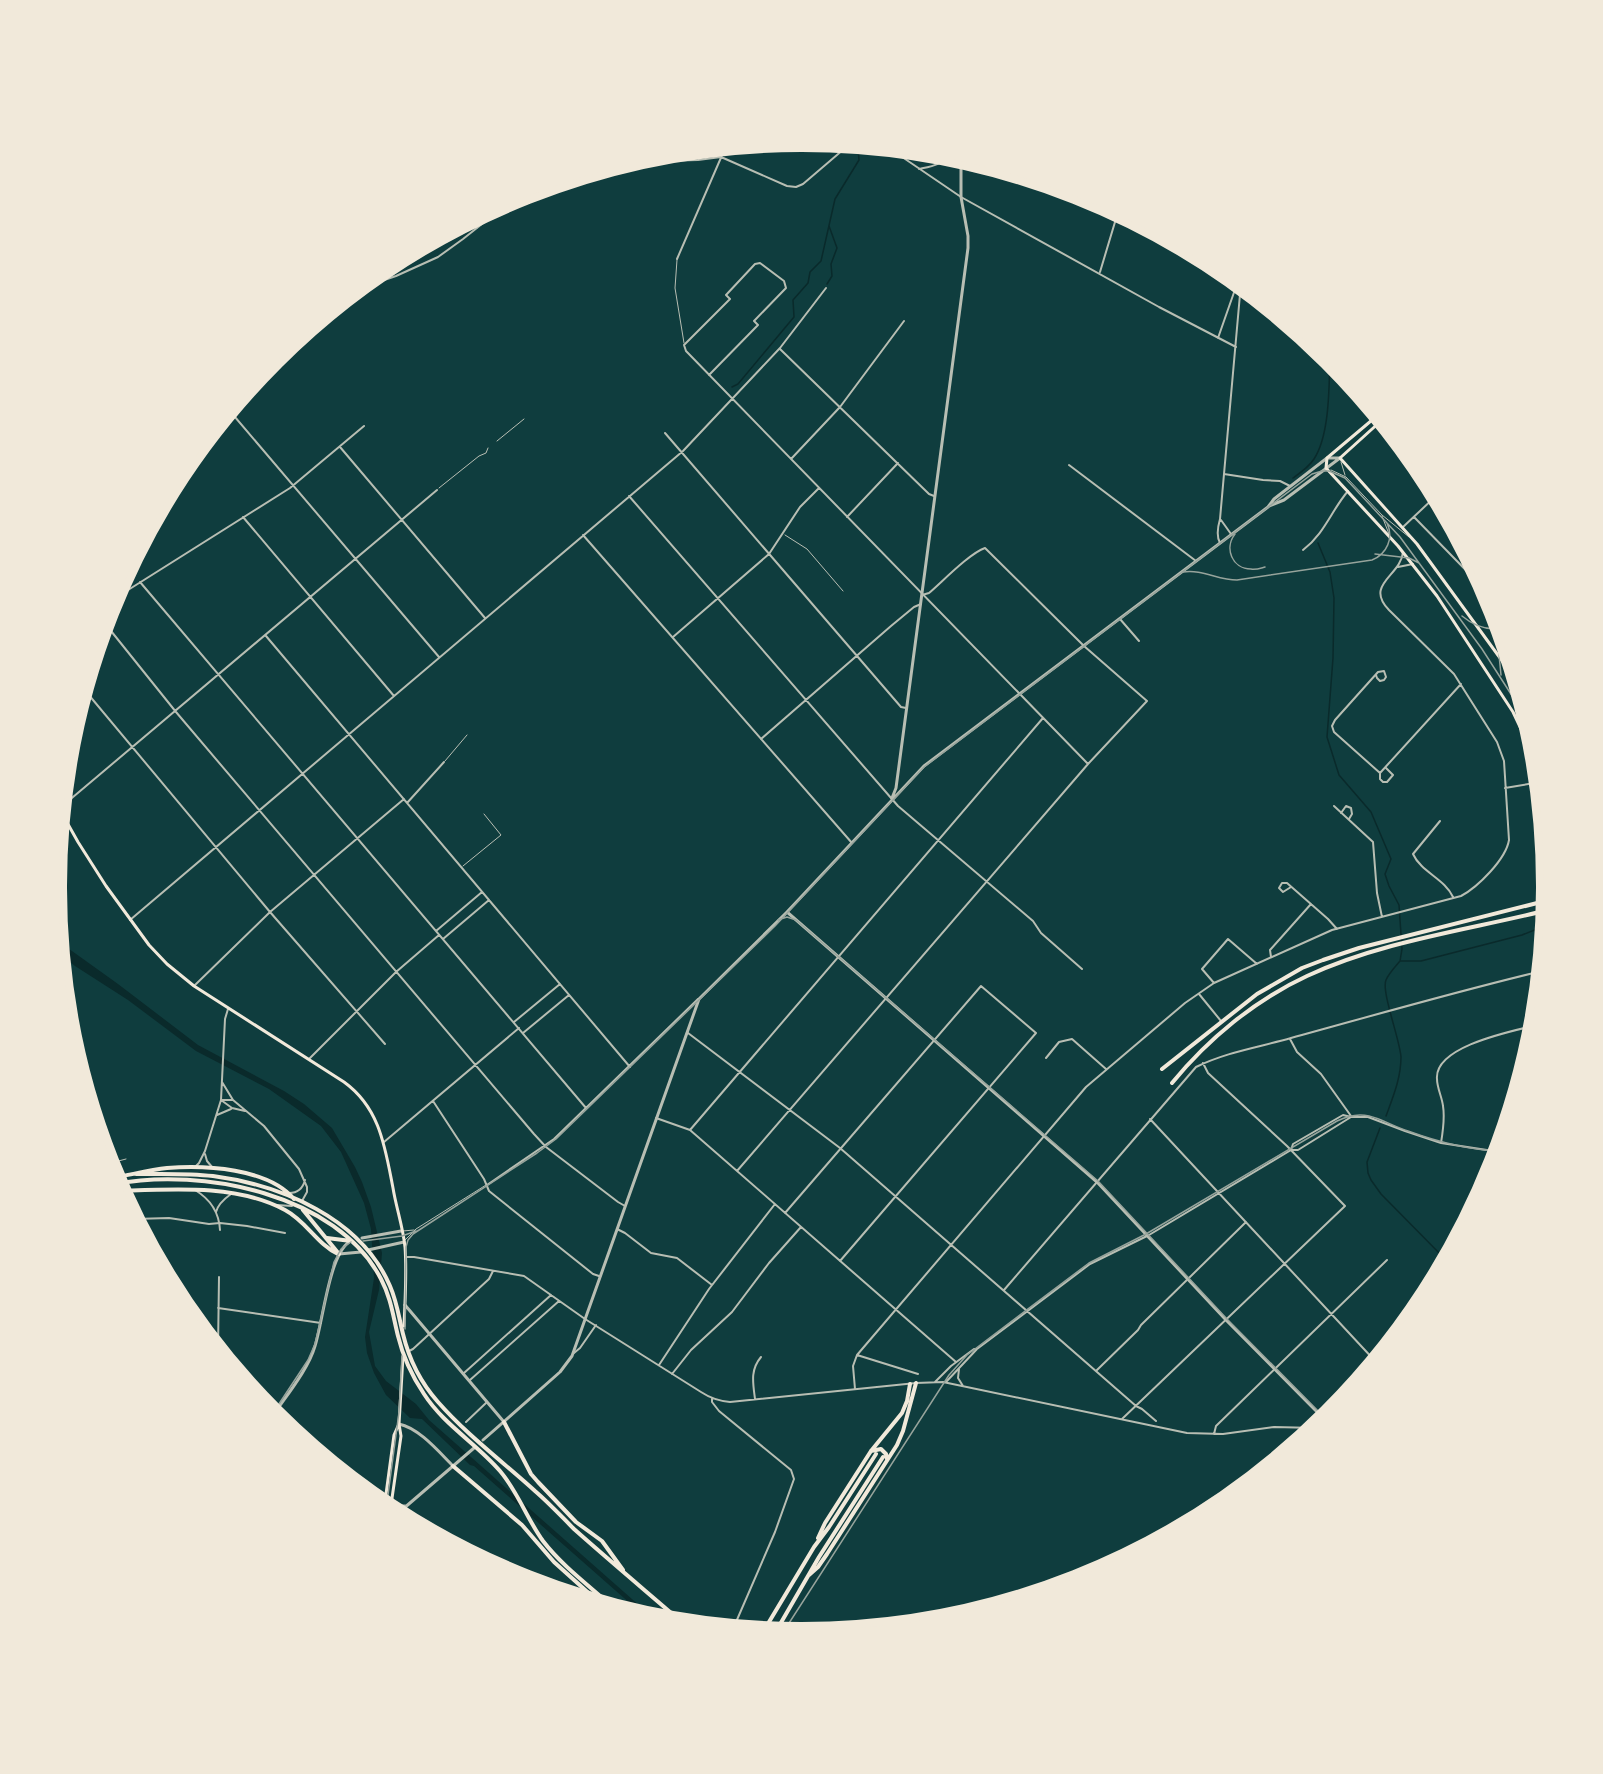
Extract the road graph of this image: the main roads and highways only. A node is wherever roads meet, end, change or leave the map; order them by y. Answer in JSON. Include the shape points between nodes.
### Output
{"nodes":[{"id":1,"x":1373,"y":419,"type":"edge"},
{"id":2,"x":1377,"y":425,"type":"edge"},
{"id":3,"x":1506,"y":666,"type":"edge"},
{"id":4,"x":1524,"y":736,"type":"edge"},
{"id":5,"x":67,"y":820,"type":"edge"},
{"id":6,"x":1539,"y":902,"type":"edge"},
{"id":7,"x":1539,"y":912,"type":"edge"},
{"id":8,"x":1221,"y":1021,"type":"junction"},
{"id":9,"x":1227,"y":1028,"type":"junction"},
{"id":10,"x":1162,"y":1069,"type":"dead end"},
{"id":11,"x":1172,"y":1083,"type":"dead end"},
{"id":12,"x":136,"y":1174,"type":"junction"},
{"id":13,"x":122,"y":1177,"type":"edge"},
{"id":14,"x":124,"y":1182,"type":"edge"},
{"id":15,"x":240,"y":1184,"type":"junction"},
{"id":16,"x":128,"y":1191,"type":"edge"},
{"id":17,"x":327,"y":1238,"type":"junction"},
{"id":18,"x":350,"y":1242,"type":"road end"},
{"id":19,"x":404,"y":1326,"type":"dead end"},
{"id":20,"x":403,"y":1351,"type":"road end"},
{"id":21,"x":916,"y":1383,"type":"road end"},
{"id":22,"x":910,"y":1384,"type":"road end"},
{"id":23,"x":504,"y":1422,"type":"road end"},
{"id":24,"x":399,"y":1424,"type":"junction"},
{"id":25,"x":873,"y":1452,"type":"junction"},
{"id":26,"x":885,"y":1458,"type":"junction"},
{"id":27,"x":453,"y":1466,"type":"road end"},
{"id":28,"x":386,"y":1498,"type":"edge"},
{"id":29,"x":392,"y":1501,"type":"edge"},
{"id":30,"x":625,"y":1573,"type":"junction"},
{"id":31,"x":589,"y":1594,"type":"edge"},
{"id":32,"x":602,"y":1597,"type":"edge"},
{"id":33,"x":672,"y":1613,"type":"edge"},
{"id":34,"x":768,"y":1625,"type":"edge"},
{"id":35,"x":780,"y":1625,"type":"edge"}],
"edges":[{"from":1,"to":4,"type":"main road","via":[[1327,458],[1326,468],[1413,564],[1513,712]]},
{"from":2,"to":3,"type":"main road","via":[[1340,458],[1417,544]]},
{"from":5,"to":19,"type":"main road","via":[[130,920],[161,958],[182,978],[344,1082],[374,1115],[384,1142],[404,1242]]},
{"from":6,"to":8,"type":"main road","via":[[1394,939],[1302,968]]},
{"from":7,"to":9,"type":"main road","via":[[1344,961],[1262,1001]]},
{"from":8,"to":9,"type":"main road"},
{"from":8,"to":10,"type":"main road"},
{"from":9,"to":11,"type":"main road"},
{"from":12,"to":13,"type":"main road"},
{"from":12,"to":15,"type":"main road","via":[[200,1175]]},
{"from":12,"to":17,"type":"main road","via":[[195,1167],[232,1171],[273,1182],[289,1193]]},
{"from":14,"to":15,"type":"main road","via":[[184,1179]]},
{"from":15,"to":30,"type":"main road","via":[[272,1190],[310,1207],[362,1243],[390,1286],[409,1352],[429,1391],[454,1419]]},
{"from":15,"to":32,"type":"main road","via":[[324,1220],[364,1254],[385,1288],[403,1353],[419,1386],[442,1416],[504,1476],[549,1548]]},
{"from":16,"to":17,"type":"main road","via":[[195,1190],[252,1197],[294,1216],[327,1248],[339,1254]]},
{"from":17,"to":18,"type":"main road"},
{"from":20,"to":24,"type":"main road"},
{"from":21,"to":26,"type":"main road","via":[[903,1431]]},
{"from":22,"to":25,"type":"main road","via":[[902,1413]]},
{"from":23,"to":30,"type":"main road","via":[[531,1474],[576,1522],[602,1541]]},
{"from":24,"to":28,"type":"main road"},
{"from":24,"to":29,"type":"main road"},
{"from":25,"to":26,"type":"main road","via":[[881,1449]]},
{"from":25,"to":34,"type":"main road","via":[[825,1523]]},
{"from":26,"to":35,"type":"main road"},
{"from":27,"to":31,"type":"main road","via":[[522,1526]]},
{"from":30,"to":33,"type":"main road"}]}
